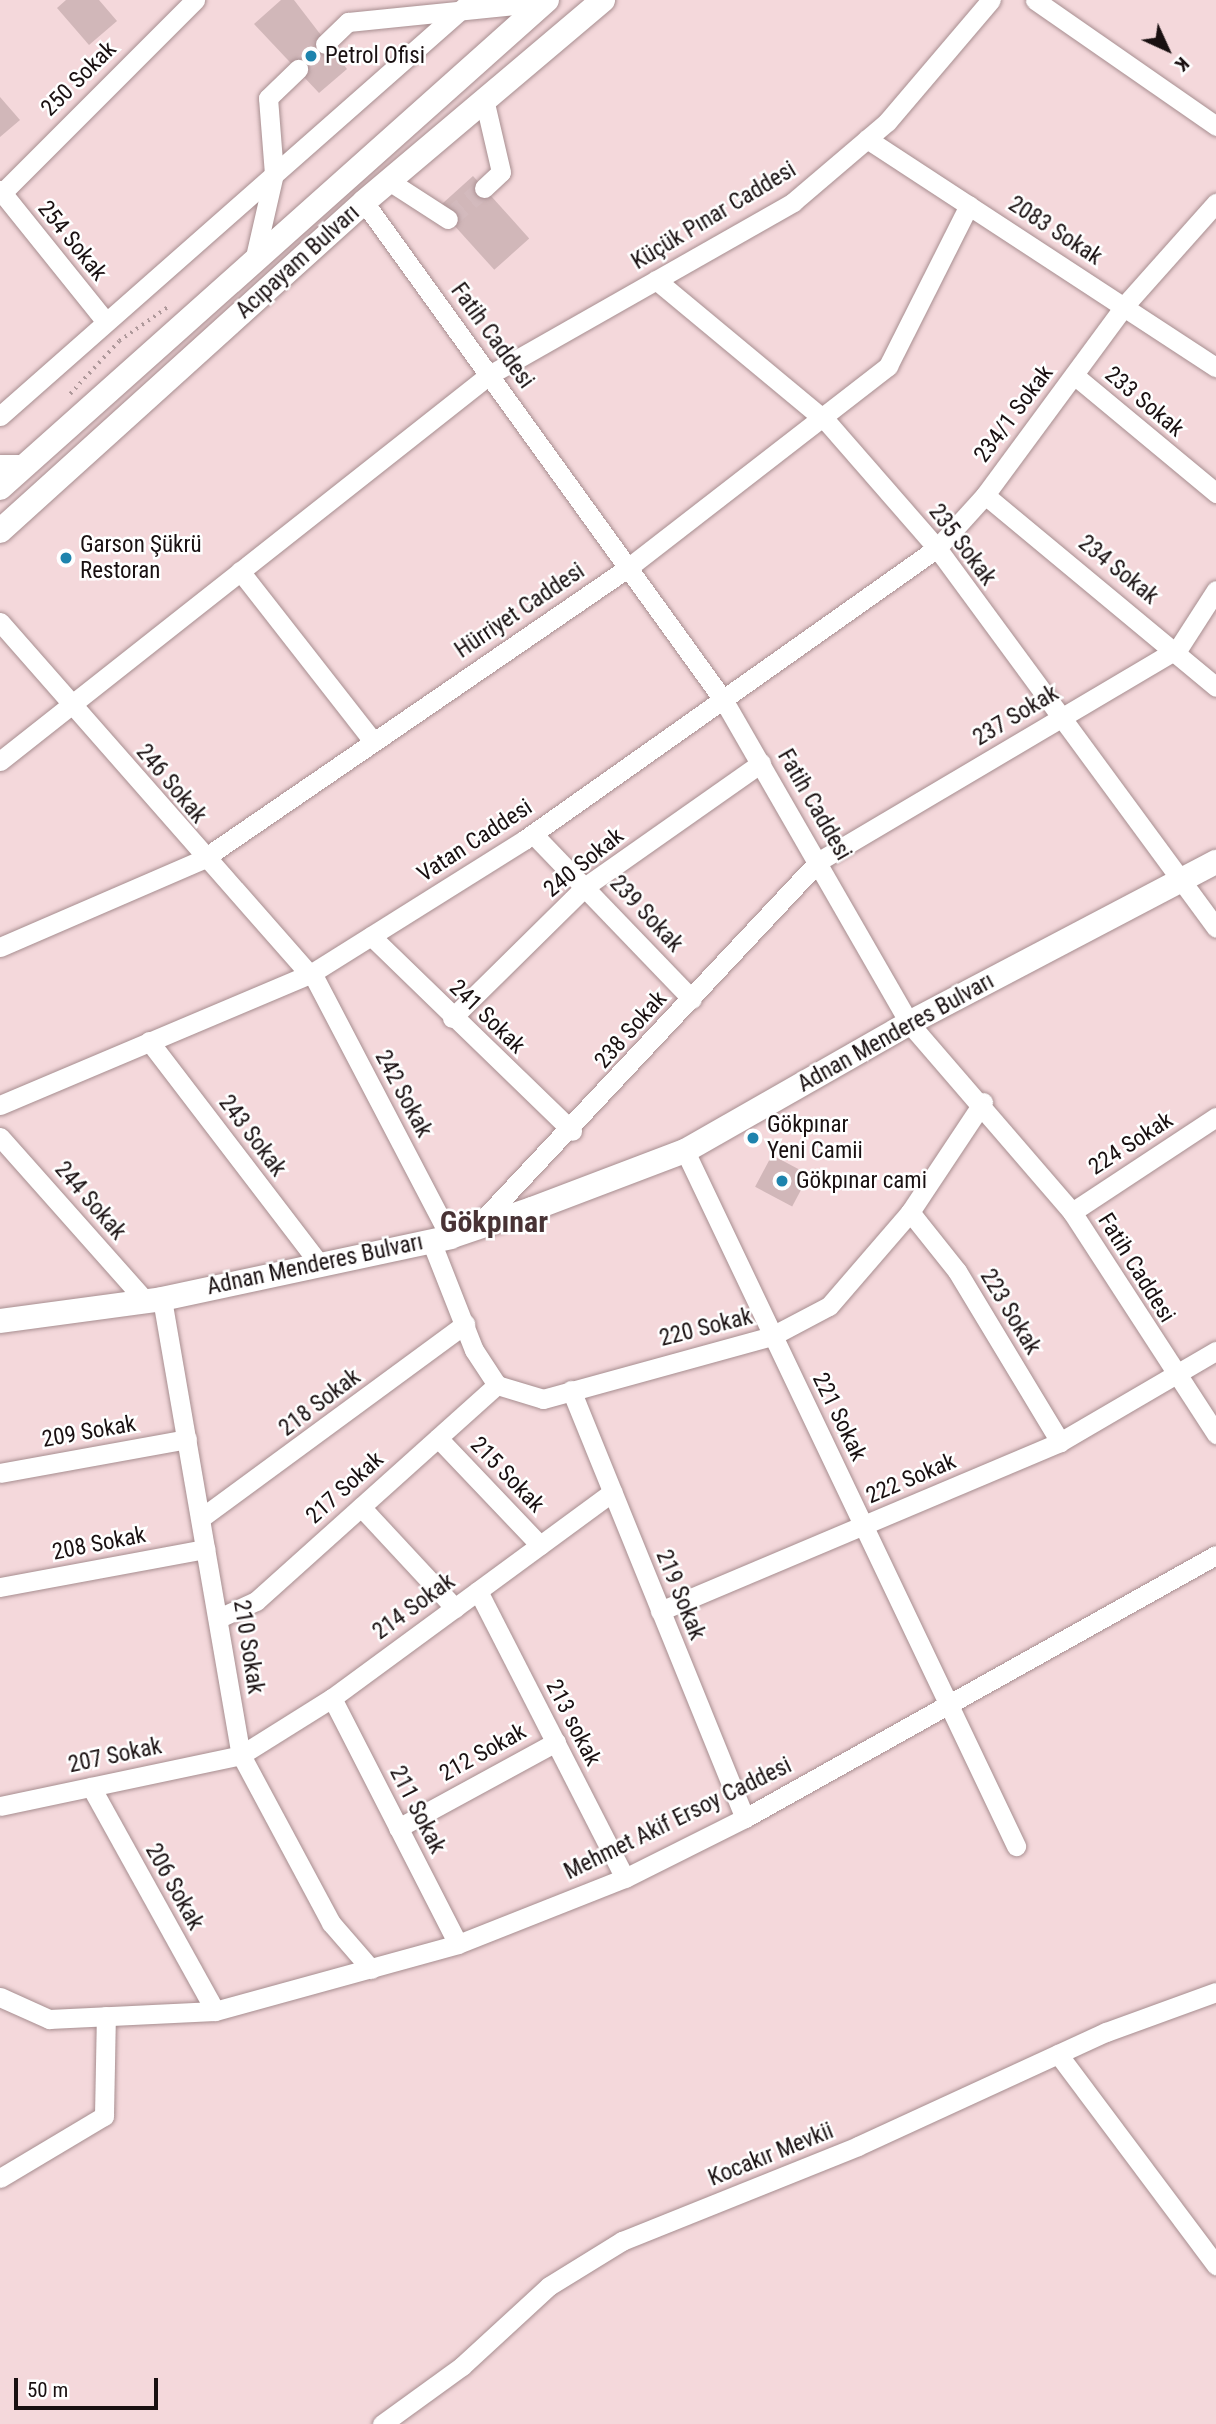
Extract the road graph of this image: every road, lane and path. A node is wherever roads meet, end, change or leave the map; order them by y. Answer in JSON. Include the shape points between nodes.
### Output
{"nodes":[{"id":1,"x":195,"y":0,"type":"edge"},
{"id":2,"x":603,"y":0,"type":"edge"},
{"id":3,"x":991,"y":0,"type":"edge"},
{"id":4,"x":1035,"y":0,"type":"edge"},
{"id":5,"x":546,"y":1,"type":"edge"},
{"id":6,"x":461,"y":3,"type":"edge"},
{"id":7,"x":325,"y":44,"type":"tunnel mouth"},
{"id":8,"x":298,"y":69,"type":"tunnel mouth"},
{"id":9,"x":484,"y":99,"type":"junction"},
{"id":10,"x":1216,"y":126,"type":"edge"},
{"id":11,"x":867,"y":139,"type":"junction"},
{"id":12,"x":274,"y":174,"type":"junction"},
{"id":13,"x":389,"y":181,"type":"junction"},
{"id":14,"x":484,"y":188,"type":"tunnel mouth"},
{"id":15,"x":1,"y":192,"type":"edge"},
{"id":16,"x":364,"y":202,"type":"junction"},
{"id":17,"x":1216,"y":203,"type":"edge"},
{"id":18,"x":970,"y":205,"type":"junction"},
{"id":19,"x":448,"y":219,"type":"dead end"},
{"id":20,"x":254,"y":261,"type":"junction"},
{"id":21,"x":656,"y":280,"type":"junction"},
{"id":22,"x":1125,"y":305,"type":"junction"},
{"id":23,"x":106,"y":322,"type":"junction"},
{"id":24,"x":1216,"y":367,"type":"edge"},
{"id":25,"x":489,"y":374,"type":"junction"},
{"id":26,"x":1074,"y":375,"type":"junction"},
{"id":27,"x":0,"y":416,"type":"edge"},
{"id":28,"x":821,"y":418,"type":"junction"},
{"id":29,"x":0,"y":464,"type":"edge"},
{"id":30,"x":28,"y":464,"type":"junction"},
{"id":31,"x":0,"y":488,"type":"edge"},
{"id":32,"x":1216,"y":493,"type":"edge"},
{"id":33,"x":985,"y":495,"type":"junction"},
{"id":34,"x":0,"y":531,"type":"edge"},
{"id":35,"x":937,"y":548,"type":"junction"},
{"id":36,"x":629,"y":567,"type":"junction"},
{"id":37,"x":240,"y":572,"type":"junction"},
{"id":38,"x":1216,"y":590,"type":"edge"},
{"id":39,"x":0,"y":622,"type":"edge"},
{"id":40,"x":1178,"y":649,"type":"junction"},
{"id":41,"x":1216,"y":687,"type":"edge"},
{"id":42,"x":724,"y":701,"type":"junction"},
{"id":43,"x":72,"y":705,"type":"junction"},
{"id":44,"x":1058,"y":720,"type":"junction"},
{"id":45,"x":373,"y":741,"type":"junction"},
{"id":46,"x":0,"y":761,"type":"edge"},
{"id":47,"x":761,"y":763,"type":"junction"},
{"id":48,"x":533,"y":834,"type":"junction"},
{"id":49,"x":203,"y":859,"type":"junction"},
{"id":50,"x":819,"y":861,"type":"junction"},
{"id":51,"x":1216,"y":862,"type":"edge"},
{"id":52,"x":1185,"y":881,"type":"junction"},
{"id":53,"x":586,"y":886,"type":"junction"},
{"id":54,"x":1216,"y":928,"type":"edge"},
{"id":55,"x":371,"y":936,"type":"junction"},
{"id":56,"x":0,"y":947,"type":"edge"},
{"id":57,"x":310,"y":974,"type":"junction"},
{"id":58,"x":692,"y":999,"type":"junction"},
{"id":59,"x":452,"y":1018,"type":"junction"},
{"id":60,"x":909,"y":1023,"type":"junction"},
{"id":61,"x":149,"y":1041,"type":"junction"},
{"id":62,"x":983,"y":1102,"type":"junction"},
{"id":63,"x":0,"y":1105,"type":"edge"},
{"id":64,"x":1216,"y":1117,"type":"edge"},
{"id":65,"x":572,"y":1130,"type":"junction"},
{"id":66,"x":0,"y":1137,"type":"edge"},
{"id":67,"x":685,"y":1151,"type":"junction"},
{"id":68,"x":910,"y":1212,"type":"junction"},
{"id":69,"x":1072,"y":1212,"type":"junction"},
{"id":70,"x":474,"y":1229,"type":"junction"},
{"id":71,"x":441,"y":1239,"type":"junction"},
{"id":72,"x":317,"y":1261,"type":"junction"},
{"id":73,"x":153,"y":1298,"type":"junction"},
{"id":74,"x":0,"y":1321,"type":"edge"},
{"id":75,"x":465,"y":1324,"type":"junction"},
{"id":76,"x":772,"y":1336,"type":"junction"},
{"id":77,"x":1216,"y":1351,"type":"edge"},
{"id":78,"x":1175,"y":1378,"type":"junction"},
{"id":79,"x":497,"y":1385,"type":"junction"},
{"id":80,"x":571,"y":1390,"type":"junction"},
{"id":81,"x":1216,"y":1434,"type":"edge"},
{"id":82,"x":438,"y":1438,"type":"junction"},
{"id":83,"x":187,"y":1439,"type":"junction"},
{"id":84,"x":1060,"y":1442,"type":"junction"},
{"id":85,"x":0,"y":1473,"type":"edge"},
{"id":86,"x":612,"y":1492,"type":"junction"},
{"id":87,"x":360,"y":1507,"type":"junction"},
{"id":88,"x":201,"y":1518,"type":"junction"},
{"id":89,"x":864,"y":1526,"type":"junction"},
{"id":90,"x":540,"y":1545,"type":"junction"},
{"id":91,"x":206,"y":1549,"type":"junction"},
{"id":92,"x":1216,"y":1555,"type":"edge"},
{"id":93,"x":0,"y":1587,"type":"edge"},
{"id":94,"x":478,"y":1591,"type":"junction"},
{"id":95,"x":455,"y":1608,"type":"junction"},
{"id":96,"x":660,"y":1611,"type":"junction"},
{"id":97,"x":219,"y":1618,"type":"junction"},
{"id":98,"x":332,"y":1698,"type":"junction"},
{"id":99,"x":950,"y":1704,"type":"junction"},
{"id":100,"x":556,"y":1742,"type":"junction"},
{"id":101,"x":241,"y":1755,"type":"junction"},
{"id":102,"x":91,"y":1787,"type":"junction"},
{"id":103,"x":0,"y":1806,"type":"edge"},
{"id":104,"x":745,"y":1818,"type":"junction"},
{"id":105,"x":398,"y":1828,"type":"junction"},
{"id":106,"x":1017,"y":1846,"type":"dead end"},
{"id":107,"x":625,"y":1878,"type":"junction"},
{"id":108,"x":458,"y":1944,"type":"junction"},
{"id":109,"x":371,"y":1969,"type":"junction"},
{"id":110,"x":1216,"y":1992,"type":"edge"},
{"id":111,"x":5,"y":2005,"type":"edge"},
{"id":112,"x":215,"y":2011,"type":"junction"},
{"id":113,"x":106,"y":2016,"type":"junction"},
{"id":114,"x":1058,"y":2054,"type":"junction"},
{"id":115,"x":0,"y":2178,"type":"edge"},
{"id":116,"x":1216,"y":2265,"type":"edge"},
{"id":117,"x":382,"y":2424,"type":"edge"}],
"edges":[{"from":1,"to":15,"type":"street","name":"250 Sokak"},
{"from":2,"to":9,"type":"main road","name":"Acıpayam Bulvarı"},
{"from":3,"to":11,"type":"street","name":"Küçük Pınar Caddesi"},
{"from":4,"to":10,"type":"street"},
{"from":5,"to":6,"type":"street"},
{"from":5,"to":20,"type":"main road","name":"Acıpayam Bulvarı"},
{"from":6,"to":7,"type":"street","via":[[348,22]]},
{"from":6,"to":12,"type":"street"},
{"from":8,"to":12,"type":"street","via":[[268,98]]},
{"from":9,"to":13,"type":"main road","name":"Acıpayam Bulvarı"},
{"from":9,"to":14,"type":"street","via":[[501,172]]},
{"from":11,"to":18,"type":"street","name":"2083 Sokak"},
{"from":11,"to":21,"type":"street","name":"Küçük Pınar Caddesi","via":[[793,202]]},
{"from":12,"to":20,"type":"street"},
{"from":12,"to":23,"type":"street"},
{"from":13,"to":16,"type":"main road","name":"Acıpayam Bulvarı"},
{"from":13,"to":19,"type":"street"},
{"from":15,"to":23,"type":"street","name":"254 Sokak"},
{"from":16,"to":25,"type":"street","name":"Fatih Caddesi"},
{"from":16,"to":34,"type":"main road","name":"Acıpayam Bulvarı"},
{"from":17,"to":22,"type":"street","name":"234/1 Sokak"},
{"from":18,"to":22,"type":"street","name":"2083 Sokak"},
{"from":18,"to":28,"type":"street","name":"Hürriyet Caddesi","via":[[888,366]]},
{"from":20,"to":30,"type":"main road","name":"Acıpayam Bulvarı"},
{"from":21,"to":25,"type":"street","name":"Küçük Pınar Caddesi"},
{"from":21,"to":28,"type":"street","name":"235 Sokak"},
{"from":22,"to":24,"type":"street","name":"2083 Sokak"},
{"from":22,"to":26,"type":"street","name":"234/1 Sokak"},
{"from":23,"to":27,"type":"street"},
{"from":25,"to":36,"type":"street","name":"Fatih Caddesi"},
{"from":25,"to":37,"type":"street","name":"Küçük Pınar Caddesi"},
{"from":26,"to":32,"type":"street","name":"233 Sokak"},
{"from":26,"to":33,"type":"street","name":"234/1 Sokak"},
{"from":28,"to":35,"type":"street","name":"235 Sokak"},
{"from":28,"to":36,"type":"street","name":"Hürriyet Caddesi"},
{"from":29,"to":30,"type":"street"},
{"from":30,"to":31,"type":"main road","name":"Acıpayam Bulvarı"},
{"from":33,"to":35,"type":"street","name":"234/1 Sokak"},
{"from":33,"to":40,"type":"street","name":"234 Sokak"},
{"from":35,"to":42,"type":"street","name":"Vatan Caddesi"},
{"from":35,"to":44,"type":"street","name":"235 Sokak"},
{"from":36,"to":42,"type":"street","name":"Fatih Caddesi"},
{"from":36,"to":45,"type":"street","name":"Hürriyet Caddesi"},
{"from":37,"to":43,"type":"street","name":"Küçük Pınar Caddesi"},
{"from":37,"to":45,"type":"street"},
{"from":38,"to":40,"type":"street","name":"237 Sokak"},
{"from":39,"to":43,"type":"street","name":"246 Sokak"},
{"from":40,"to":41,"type":"street","name":"234 Sokak"},
{"from":40,"to":44,"type":"street","name":"237 Sokak"},
{"from":42,"to":47,"type":"street","name":"Fatih Caddesi"},
{"from":42,"to":48,"type":"street","name":"Vatan Caddesi"},
{"from":43,"to":46,"type":"street","name":"Küçük Pınar Caddesi"},
{"from":43,"to":49,"type":"street","name":"246 Sokak"},
{"from":44,"to":50,"type":"street","name":"237 Sokak"},
{"from":44,"to":52,"type":"street","name":"235 Sokak"},
{"from":45,"to":49,"type":"street","name":"Hürriyet Caddesi"},
{"from":47,"to":50,"type":"street","name":"Fatih Caddesi"},
{"from":47,"to":53,"type":"street","name":"240 Sokak"},
{"from":48,"to":53,"type":"street","name":"239 Sokak"},
{"from":48,"to":55,"type":"street","name":"Vatan Caddesi"},
{"from":49,"to":56,"type":"street","name":"Hürriyet Caddesi"},
{"from":49,"to":57,"type":"street","name":"246 Sokak"},
{"from":50,"to":58,"type":"street","name":"238 Sokak"},
{"from":50,"to":60,"type":"street","name":"Fatih Caddesi"},
{"from":51,"to":52,"type":"main road","name":"Adnan Menderes Bulvarı"},
{"from":52,"to":54,"type":"street","name":"235 Sokak"},
{"from":52,"to":60,"type":"main road","name":"Adnan Menderes Bulvarı"},
{"from":53,"to":58,"type":"street","name":"239 Sokak"},
{"from":53,"to":59,"type":"street","name":"240 Sokak"},
{"from":55,"to":57,"type":"street","name":"Vatan Caddesi"},
{"from":55,"to":59,"type":"street","name":"241 Sokak"},
{"from":57,"to":61,"type":"street","name":"Vatan Caddesi"},
{"from":57,"to":71,"type":"street","name":"242 Sokak"},
{"from":58,"to":65,"type":"street","name":"238 Sokak"},
{"from":59,"to":65,"type":"street","name":"241 Sokak"},
{"from":60,"to":62,"type":"street","name":"Fatih Caddesi"},
{"from":60,"to":67,"type":"main road","name":"Adnan Menderes Bulvarı"},
{"from":61,"to":63,"type":"street","name":"Vatan Caddesi"},
{"from":61,"to":72,"type":"street","name":"243 Sokak"},
{"from":62,"to":68,"type":"street","name":"220 Sokak"},
{"from":62,"to":69,"type":"street","name":"Fatih Caddesi"},
{"from":64,"to":69,"type":"street","name":"224 Sokak"},
{"from":65,"to":70,"type":"street","name":"238 Sokak"},
{"from":66,"to":73,"type":"street","name":"244 Sokak"},
{"from":67,"to":70,"type":"main road","name":"Adnan Menderes Bulvarı"},
{"from":67,"to":76,"type":"street","name":"221 Sokak"},
{"from":68,"to":76,"type":"street","name":"220 Sokak","via":[[829,1306]]},
{"from":68,"to":84,"type":"street","name":"223 Sokak","via":[[957,1270]]},
{"from":69,"to":78,"type":"street","name":"Fatih Caddesi"},
{"from":70,"to":71,"type":"main road","name":"Adnan Menderes Bulvarı"},
{"from":71,"to":72,"type":"main road","name":"Adnan Menderes Bulvarı"},
{"from":71,"to":75,"type":"street"},
{"from":72,"to":73,"type":"main road","name":"Adnan Menderes Bulvarı"},
{"from":73,"to":74,"type":"main road","name":"Adnan Menderes Bulvarı"},
{"from":73,"to":83,"type":"street","name":"210 Sokak"},
{"from":75,"to":79,"type":"street"},
{"from":75,"to":88,"type":"street","name":"218 Sokak"},
{"from":76,"to":80,"type":"street","name":"220 Sokak"},
{"from":76,"to":89,"type":"street","name":"221 Sokak"},
{"from":77,"to":78,"type":"street","name":"222 Sokak"},
{"from":78,"to":81,"type":"street","name":"Fatih Caddesi"},
{"from":78,"to":84,"type":"street","name":"222 Sokak"},
{"from":79,"to":80,"type":"street","name":"220 Sokak","via":[[543,1399]]},
{"from":79,"to":82,"type":"street","name":"217 Sokak"},
{"from":80,"to":86,"type":"street","name":"219 Sokak"},
{"from":82,"to":87,"type":"street","name":"217 Sokak"},
{"from":82,"to":90,"type":"street","name":"215 Sokak"},
{"from":83,"to":85,"type":"street","name":"209 Sokak"},
{"from":83,"to":88,"type":"street","name":"210 Sokak"},
{"from":84,"to":89,"type":"street","name":"222 Sokak"},
{"from":86,"to":90,"type":"street","name":"214 Sokak"},
{"from":86,"to":96,"type":"street","name":"219 Sokak"},
{"from":87,"to":95,"type":"street"},
{"from":87,"to":97,"type":"street","name":"217 Sokak","via":[[256,1601]]},
{"from":88,"to":91,"type":"street","name":"210 Sokak"},
{"from":89,"to":96,"type":"street","name":"222 Sokak"},
{"from":89,"to":99,"type":"street","name":"221 Sokak"},
{"from":90,"to":94,"type":"street","name":"214 Sokak"},
{"from":91,"to":93,"type":"street","name":"208 Sokak"},
{"from":91,"to":97,"type":"street","name":"210 Sokak"},
{"from":92,"to":99,"type":"street","name":"Mehmet Akif Ersoy Caddesi"},
{"from":94,"to":95,"type":"street","name":"214 Sokak"},
{"from":94,"to":100,"type":"street","name":"213 sokak"},
{"from":95,"to":98,"type":"street","name":"214 Sokak"},
{"from":96,"to":104,"type":"street","name":"219 Sokak"},
{"from":97,"to":101,"type":"street","name":"210 Sokak"},
{"from":98,"to":101,"type":"street","name":"214 Sokak"},
{"from":98,"to":105,"type":"street","name":"211 Sokak"},
{"from":99,"to":104,"type":"street","name":"Mehmet Akif Ersoy Caddesi"},
{"from":99,"to":106,"type":"street","name":"221 Sokak"},
{"from":100,"to":105,"type":"street","name":"212 Sokak"},
{"from":100,"to":107,"type":"street","name":"213 sokak"},
{"from":101,"to":102,"type":"street","name":"207 Sokak"},
{"from":101,"to":109,"type":"street","name":"210 Sokak","via":[[331,1923]]},
{"from":102,"to":103,"type":"street","name":"207 Sokak"},
{"from":102,"to":112,"type":"street","name":"206 Sokak"},
{"from":104,"to":107,"type":"street","name":"Mehmet Akif Ersoy Caddesi"},
{"from":105,"to":108,"type":"street","name":"211 Sokak"},
{"from":107,"to":108,"type":"street","name":"Mehmet Akif Ersoy Caddesi"},
{"from":108,"to":109,"type":"street","name":"Mehmet Akif Ersoy Caddesi"},
{"from":109,"to":112,"type":"street","name":"Mehmet Akif Ersoy Caddesi"},
{"from":110,"to":114,"type":"street","name":"Kocakır Mevkii"},
{"from":111,"to":113,"type":"street","name":"Mehmet Akif Ersoy Caddesi","via":[[50,2019]]},
{"from":112,"to":113,"type":"street","name":"Mehmet Akif Ersoy Caddesi"},
{"from":113,"to":115,"type":"street","via":[[104,2116]]},
{"from":114,"to":116,"type":"street"},
{"from":114,"to":117,"type":"street","name":"Kocakır Mevkii","via":[[858,2146],[622,2241],[549,2286],[462,2366]]}]}
